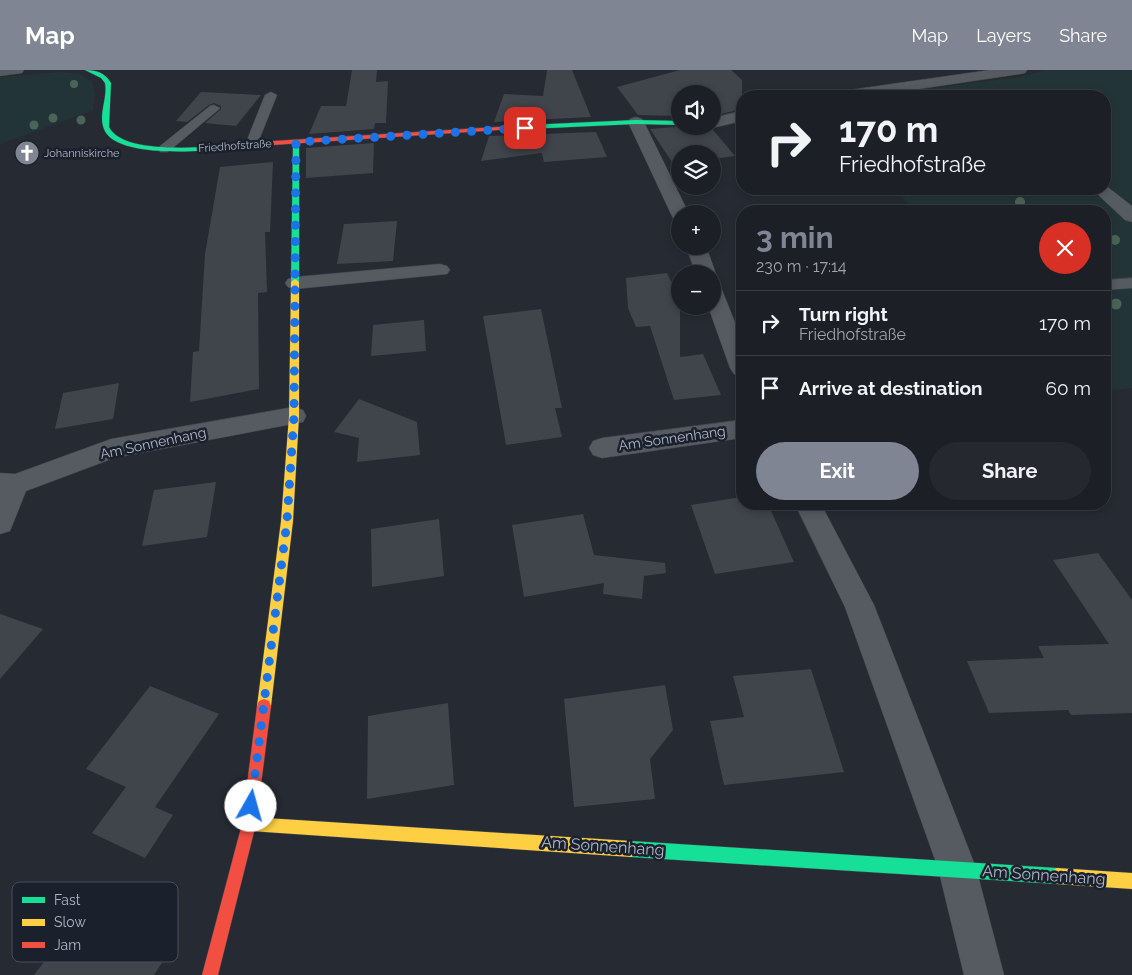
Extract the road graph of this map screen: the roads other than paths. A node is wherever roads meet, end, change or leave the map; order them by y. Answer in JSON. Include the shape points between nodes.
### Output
{"nodes":[{"id":1,"x":16,"y":70,"type":"edge"},
{"id":2,"x":88,"y":70,"type":"edge"},
{"id":3,"x":1020,"y":70,"type":"edge"},
{"id":4,"x":0,"y":72,"type":"edge"},
{"id":5,"x":884,"y":90,"type":"edge"},
{"id":6,"x":271,"y":95,"type":"dead end"},
{"id":7,"x":214,"y":108,"type":"dead end"},
{"id":8,"x":736,"y":118,"type":"edge"},
{"id":9,"x":636,"y":122,"type":"junction"},
{"id":10,"x":721,"y":122,"type":"edge"},
{"id":11,"x":671,"y":123,"type":"edge"},
{"id":12,"x":721,"y":126,"type":"edge"},
{"id":13,"x":736,"y":128,"type":"edge"},
{"id":14,"x":296,"y":142,"type":"junction"},
{"id":15,"x":251,"y":145,"type":"junction"},
{"id":16,"x":164,"y":149,"type":"junction"},
{"id":17,"x":1108,"y":195,"type":"edge"},
{"id":18,"x":676,"y":205,"type":"edge"},
{"id":19,"x":1132,"y":216,"type":"edge"},
{"id":20,"x":440,"y":270,"type":"dead end"},
{"id":21,"x":1132,"y":283,"type":"edge"},
{"id":22,"x":295,"y":284,"type":"junction"},
{"id":23,"x":1111,"y":285,"type":"edge"},
{"id":24,"x":721,"y":313,"type":"edge"},
{"id":25,"x":736,"y":352,"type":"edge"},
{"id":26,"x":294,"y":416,"type":"junction"},
{"id":27,"x":736,"y":430,"type":"edge"},
{"id":28,"x":602,"y":448,"type":"dead end"},
{"id":29,"x":8,"y":484,"type":"edge"},
{"id":30,"x":811,"y":510,"type":"edge"},
{"id":31,"x":0,"y":523,"type":"edge"},
{"id":32,"x":249,"y":824,"type":"junction"},
{"id":33,"x":956,"y":868,"type":"junction"},
{"id":34,"x":1132,"y":881,"type":"edge"},
{"id":35,"x":210,"y":975,"type":"edge"},
{"id":36,"x":984,"y":975,"type":"edge"}],
"edges":[{"from":1,"to":4,"type":"street"},
{"from":2,"to":16,"type":"street","name":"Friedhofstraße","via":[[99,74],[110,86],[105,125],[112,137],[130,145]]},
{"from":3,"to":5,"type":"street"},
{"from":6,"to":15,"type":"lane"},
{"from":7,"to":16,"type":"lane"},
{"from":8,"to":10,"type":"street"},
{"from":9,"to":11,"type":"street","name":"Friedhofstraße"},
{"from":9,"to":14,"type":"street","name":"Friedhofstraße"},
{"from":9,"to":18,"type":"street"},
{"from":12,"to":13,"type":"street"},
{"from":14,"to":15,"type":"street","name":"Friedhofstraße"},
{"from":14,"to":22,"type":"street"},
{"from":15,"to":16,"type":"street","name":"Friedhofstraße"},
{"from":17,"to":19,"type":"street"},
{"from":20,"to":22,"type":"street"},
{"from":21,"to":23,"type":"lane"},
{"from":22,"to":26,"type":"street"},
{"from":24,"to":25,"type":"street"},
{"from":26,"to":29,"type":"street","name":"Am Sonnenhang","via":[[112,448]]},
{"from":26,"to":32,"type":"street","via":[[287,521]]},
{"from":27,"to":28,"type":"street","name":"Am Sonnenhang"},
{"from":29,"to":31,"type":"street","name":"Am Sonnenhang"},
{"from":30,"to":33,"type":"street","via":[[859,605]]},
{"from":32,"to":33,"type":"street","name":"Am Sonnenhang"},
{"from":32,"to":35,"type":"street"},
{"from":33,"to":34,"type":"street","name":"Am Sonnenhang"},
{"from":33,"to":36,"type":"street"}]}
